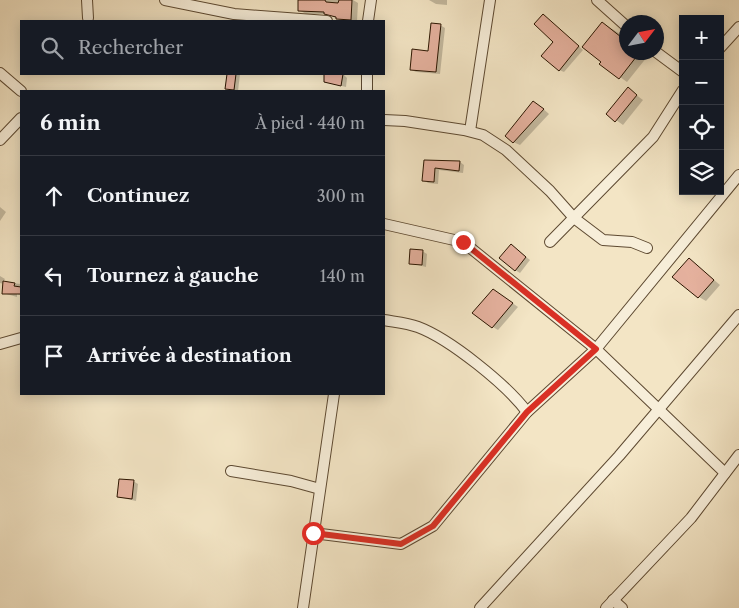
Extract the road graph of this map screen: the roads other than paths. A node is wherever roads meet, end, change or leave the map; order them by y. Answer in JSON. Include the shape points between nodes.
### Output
{"nodes":[{"id":1,"x":87,"y":0,"type":"edge"},
{"id":2,"x":165,"y":0,"type":"edge"},
{"id":3,"x":371,"y":0,"type":"edge"},
{"id":4,"x":490,"y":0,"type":"edge"},
{"id":5,"x":597,"y":0,"type":"edge"},
{"id":6,"x":88,"y":18,"type":"dead end"},
{"id":7,"x":314,"y":20,"type":"edge"},
{"id":8,"x":368,"y":20,"type":"edge"},
{"id":9,"x":619,"y":20,"type":"edge"},
{"id":10,"x":739,"y":27,"type":"edge"},
{"id":11,"x":724,"y":44,"type":"edge"},
{"id":12,"x":664,"y":58,"type":"edge"},
{"id":13,"x":679,"y":69,"type":"edge"},
{"id":14,"x":0,"y":73,"type":"edge"},
{"id":15,"x":367,"y":75,"type":"edge"},
{"id":16,"x":20,"y":90,"type":"edge"},
{"id":17,"x":366,"y":90,"type":"edge"},
{"id":18,"x":679,"y":96,"type":"edge"},
{"id":19,"x":20,"y":119,"type":"edge"},
{"id":20,"x":385,"y":120,"type":"edge"},
{"id":21,"x":470,"y":131,"type":"junction"},
{"id":22,"x":0,"y":140,"type":"edge"},
{"id":23,"x":739,"y":175,"type":"edge"},
{"id":24,"x":574,"y":218,"type":"junction"},
{"id":25,"x":385,"y":224,"type":"edge"},
{"id":26,"x":550,"y":242,"type":"dead end"},
{"id":27,"x":647,"y":248,"type":"dead end"},
{"id":28,"x":739,"y":315,"type":"edge"},
{"id":29,"x":385,"y":320,"type":"edge"},
{"id":30,"x":20,"y":338,"type":"edge"},
{"id":31,"x":0,"y":344,"type":"edge"},
{"id":32,"x":596,"y":349,"type":"junction"},
{"id":33,"x":334,"y":395,"type":"edge"},
{"id":34,"x":659,"y":410,"type":"junction"},
{"id":35,"x":527,"y":412,"type":"junction"},
{"id":36,"x":739,"y":455,"type":"edge"},
{"id":37,"x":231,"y":471,"type":"dead end"},
{"id":38,"x":725,"y":473,"type":"junction"},
{"id":39,"x":320,"y":489,"type":"junction"},
{"id":40,"x":313,"y":533,"type":"junction"},
{"id":41,"x":613,"y":600,"type":"junction"},
{"id":42,"x":303,"y":608,"type":"edge"},
{"id":43,"x":480,"y":608,"type":"edge"},
{"id":44,"x":606,"y":608,"type":"edge"},
{"id":45,"x":622,"y":608,"type":"edge"}],
"edges":[{"from":1,"to":6,"type":"street"},
{"from":2,"to":7,"type":"street","via":[[234,14]]},
{"from":3,"to":8,"type":"street"},
{"from":4,"to":21,"type":"street"},
{"from":5,"to":9,"type":"street"},
{"from":10,"to":11,"type":"street"},
{"from":12,"to":13,"type":"street"},
{"from":14,"to":16,"type":"street"},
{"from":15,"to":17,"type":"street"},
{"from":18,"to":24,"type":"street","via":[[653,137]]},
{"from":19,"to":22,"type":"street"},
{"from":20,"to":21,"type":"street"},
{"from":21,"to":24,"type":"street","via":[[483,135],[506,150]]},
{"from":23,"to":32,"type":"street"},
{"from":24,"to":26,"type":"street"},
{"from":24,"to":27,"type":"street","via":[[606,241],[632,242]]},
{"from":25,"to":32,"type":"street","via":[[463,242]]},
{"from":28,"to":34,"type":"street"},
{"from":29,"to":35,"type":"street","via":[[417,326],[436,336],[483,368]]},
{"from":30,"to":31,"type":"street"},
{"from":32,"to":34,"type":"street"},
{"from":32,"to":35,"type":"street"},
{"from":33,"to":39,"type":"street"},
{"from":34,"to":38,"type":"street"},
{"from":34,"to":43,"type":"street"},
{"from":35,"to":40,"type":"street","via":[[433,526],[401,544]]},
{"from":36,"to":38,"type":"street"},
{"from":37,"to":39,"type":"street"},
{"from":38,"to":41,"type":"street","via":[[691,518]]},
{"from":39,"to":40,"type":"street"},
{"from":40,"to":42,"type":"street"},
{"from":41,"to":44,"type":"street"},
{"from":41,"to":45,"type":"street"}]}
